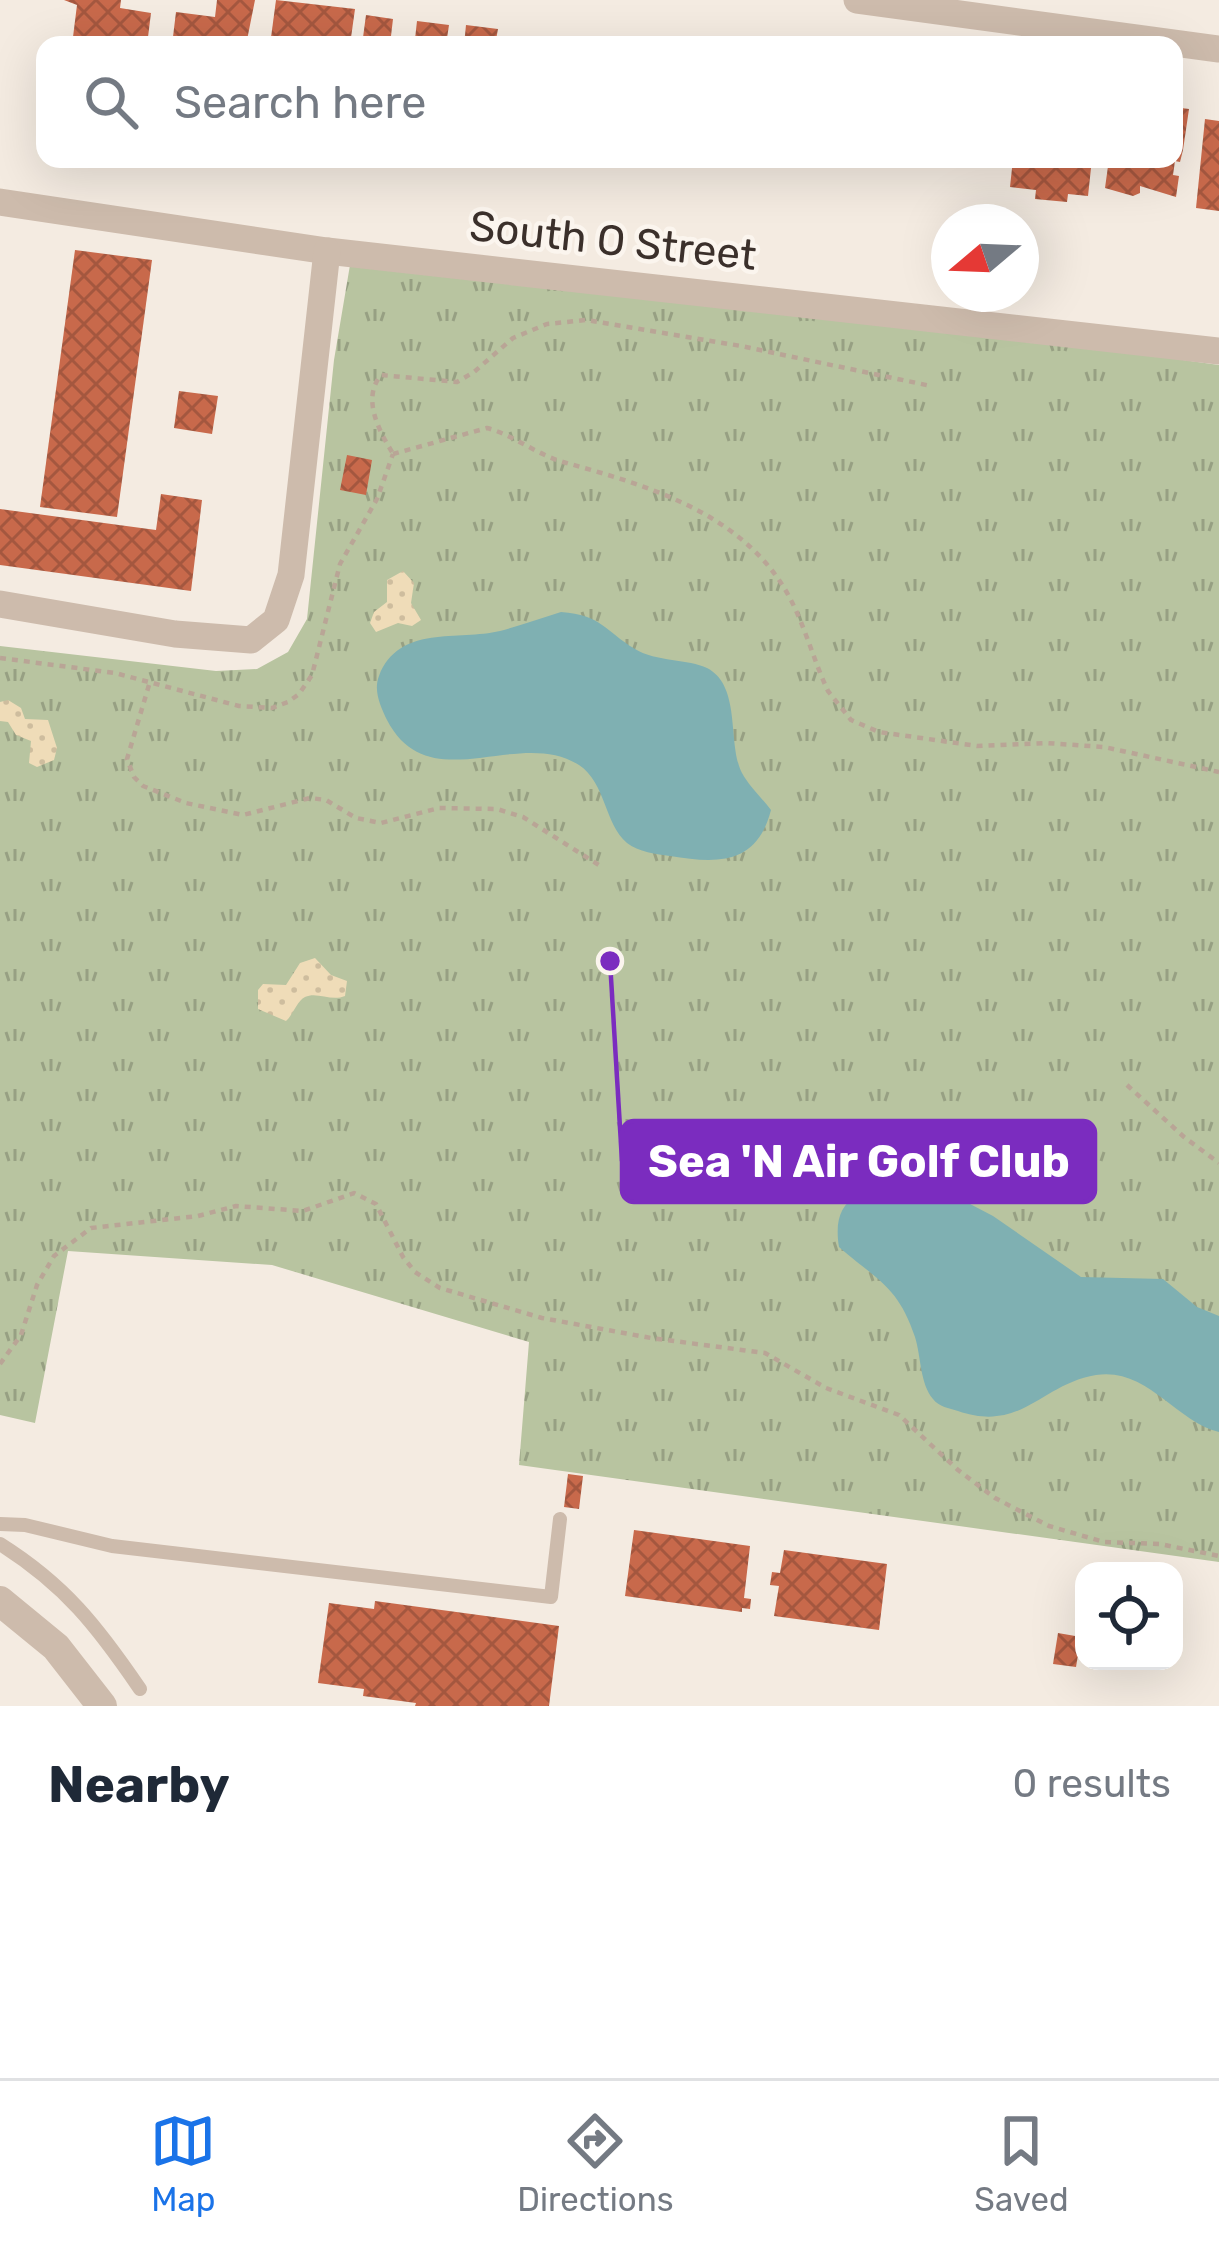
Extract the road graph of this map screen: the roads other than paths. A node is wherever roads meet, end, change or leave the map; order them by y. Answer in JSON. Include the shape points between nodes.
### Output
{"nodes":[{"id":1,"x":857,"y":0,"type":"edge"},
{"id":2,"x":1118,"y":36,"type":"edge"},
{"id":3,"x":1183,"y":45,"type":"edge"},
{"id":4,"x":1219,"y":50,"type":"edge"},
{"id":5,"x":0,"y":202,"type":"edge"},
{"id":6,"x":327,"y":251,"type":"junction"},
{"id":7,"x":1219,"y":351,"type":"edge"},
{"id":8,"x":0,"y":604,"type":"edge"},
{"id":9,"x":560,"y":1519,"type":"dead end"},
{"id":10,"x":0,"y":1524,"type":"edge"},
{"id":11,"x":0,"y":1544,"type":"edge"},
{"id":12,"x":0,"y":1601,"type":"edge"},
{"id":13,"x":140,"y":1689,"type":"dead end"},
{"id":14,"x":102,"y":1706,"type":"edge"}],
"edges":[{"from":1,"to":2,"type":"street"},
{"from":3,"to":4,"type":"street"},
{"from":5,"to":6,"type":"street","name":"South O Street"},
{"from":6,"to":7,"type":"street","name":"South O Street"},
{"from":6,"to":8,"type":"street","via":[[291,575],[276,620],[251,640]]},
{"from":9,"to":10,"type":"lane","via":[[551,1597],[112,1546]]},
{"from":11,"to":13,"type":"lane","via":[[93,1620]]},
{"from":12,"to":14,"type":"street","via":[[56,1647]]}]}
